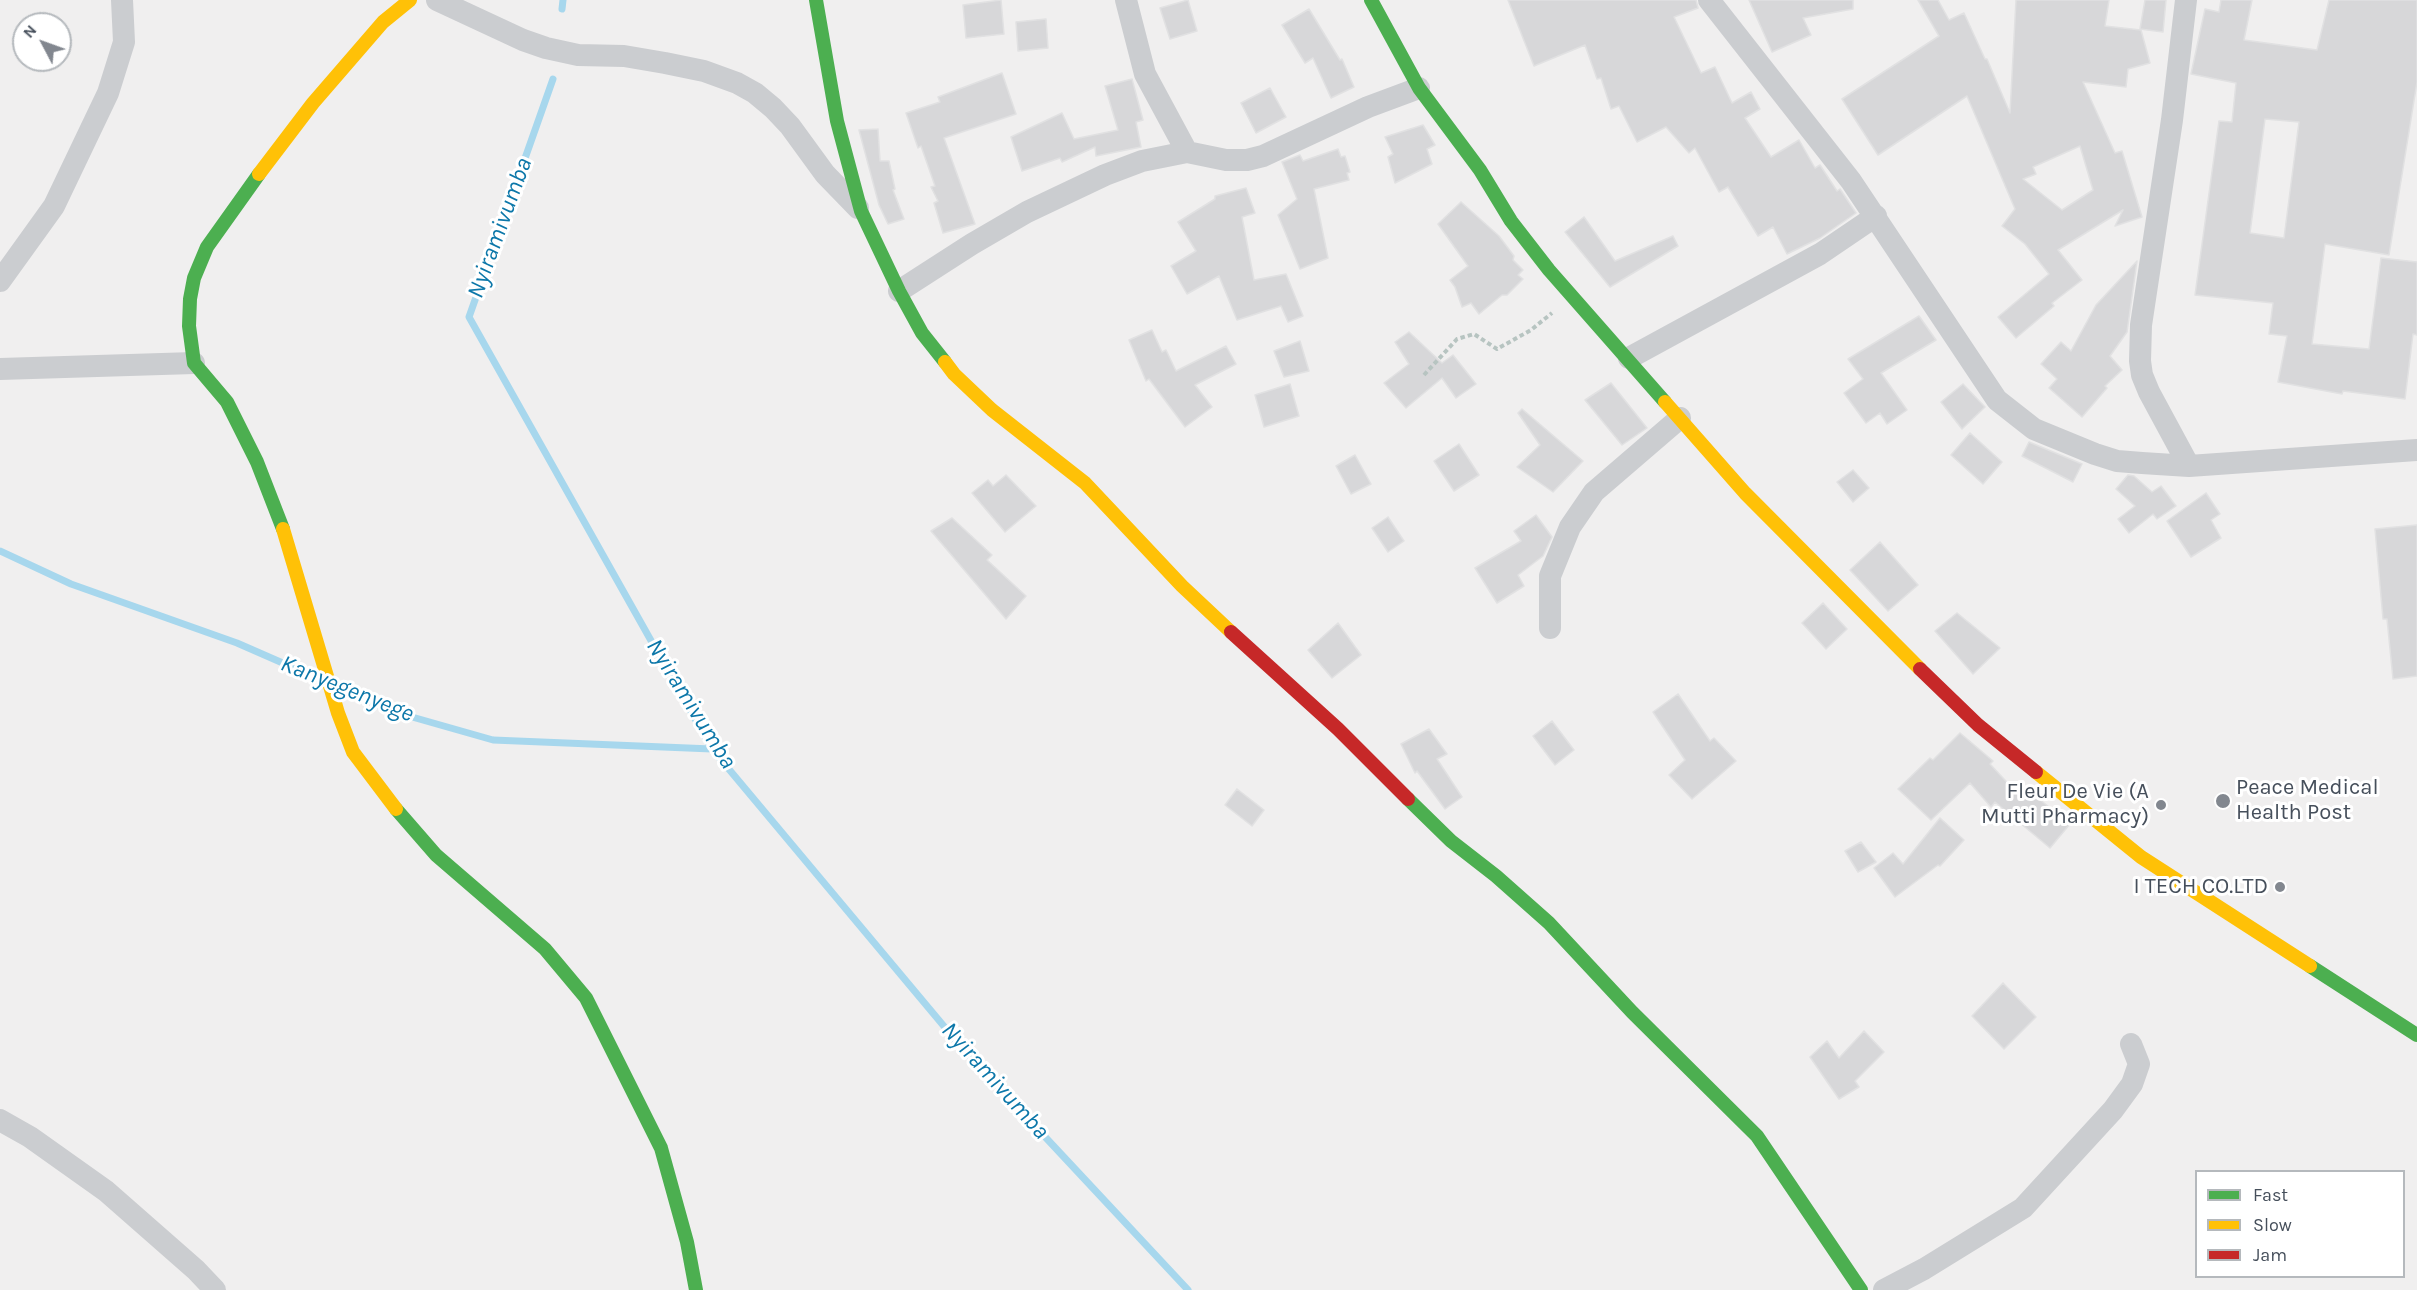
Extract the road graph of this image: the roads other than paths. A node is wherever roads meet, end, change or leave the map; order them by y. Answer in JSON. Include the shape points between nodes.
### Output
{"nodes":[{"id":1,"x":122,"y":0,"type":"edge"},
{"id":2,"x":410,"y":0,"type":"edge"},
{"id":3,"x":437,"y":0,"type":"edge"},
{"id":4,"x":816,"y":0,"type":"edge"},
{"id":5,"x":1126,"y":0,"type":"edge"},
{"id":6,"x":1371,"y":0,"type":"edge"},
{"id":7,"x":1709,"y":0,"type":"edge"},
{"id":8,"x":2186,"y":0,"type":"edge"},
{"id":9,"x":1419,"y":88,"type":"junction"},
{"id":10,"x":1187,"y":152,"type":"junction"},
{"id":11,"x":861,"y":211,"type":"junction"},
{"id":12,"x":1876,"y":216,"type":"junction"},
{"id":13,"x":0,"y":281,"type":"edge"},
{"id":14,"x":899,"y":291,"type":"junction"},
{"id":15,"x":1629,"y":358,"type":"junction"},
{"id":16,"x":194,"y":363,"type":"junction"},
{"id":17,"x":0,"y":369,"type":"edge"},
{"id":18,"x":1680,"y":418,"type":"junction"},
{"id":19,"x":2417,"y":450,"type":"edge"},
{"id":20,"x":2189,"y":466,"type":"junction"},
{"id":21,"x":1551,"y":628,"type":"dead end"},
{"id":22,"x":2417,"y":1035,"type":"edge"},
{"id":23,"x":2132,"y":1044,"type":"dead end"},
{"id":24,"x":0,"y":1120,"type":"edge"},
{"id":25,"x":215,"y":1290,"type":"edge"},
{"id":26,"x":696,"y":1290,"type":"edge"},
{"id":27,"x":1861,"y":1290,"type":"edge"},
{"id":28,"x":1884,"y":1290,"type":"edge"}],
"edges":[{"from":1,"to":13,"type":"street","via":[[124,42],[108,93],[54,206]]},
{"from":2,"to":16,"type":"street","via":[[383,22],[313,103],[207,247],[190,299]]},
{"from":3,"to":11,"type":"street","via":[[546,48],[578,56],[624,57],[704,70],[737,83],[755,93],[790,126],[825,174]]},
{"from":4,"to":11,"type":"street","via":[[837,121]]},
{"from":5,"to":10,"type":"street","via":[[1145,74]]},
{"from":6,"to":9,"type":"street"},
{"from":7,"to":12,"type":"street"},
{"from":8,"to":20,"type":"street","via":[[2141,325],[2140,361],[2149,392]]},
{"from":9,"to":10,"type":"street","via":[[1263,156],[1226,160]]},
{"from":9,"to":15,"type":"street","via":[[1549,270]]},
{"from":10,"to":14,"type":"street","via":[[1133,164],[1027,212]]},
{"from":11,"to":14,"type":"street"},
{"from":12,"to":15,"type":"street","via":[[1820,254]]},
{"from":12,"to":20,"type":"street","via":[[1997,400],[2034,429],[2095,454],[2117,461]]},
{"from":14,"to":27,"type":"street","via":[[922,333],[954,374],[992,410],[1085,483],[1150,554],[1259,659],[1338,729],[1451,841],[1549,923],[1632,1012],[1758,1136]]},
{"from":15,"to":18,"type":"street"},
{"from":16,"to":17,"type":"street"},
{"from":16,"to":26,"type":"street","via":[[227,402],[257,462],[286,537],[353,752],[436,855],[545,949],[586,998],[661,1148]]},
{"from":18,"to":21,"type":"street","via":[[1594,492],[1570,527],[1550,576]]},
{"from":18,"to":22,"type":"street","via":[[1800,551],[1978,725],[2141,857]]},
{"from":19,"to":20,"type":"street"},
{"from":23,"to":28,"type":"street","via":[[2139,1064],[2132,1084],[2023,1208]]},
{"from":24,"to":25,"type":"street","via":[[106,1191]]}]}
